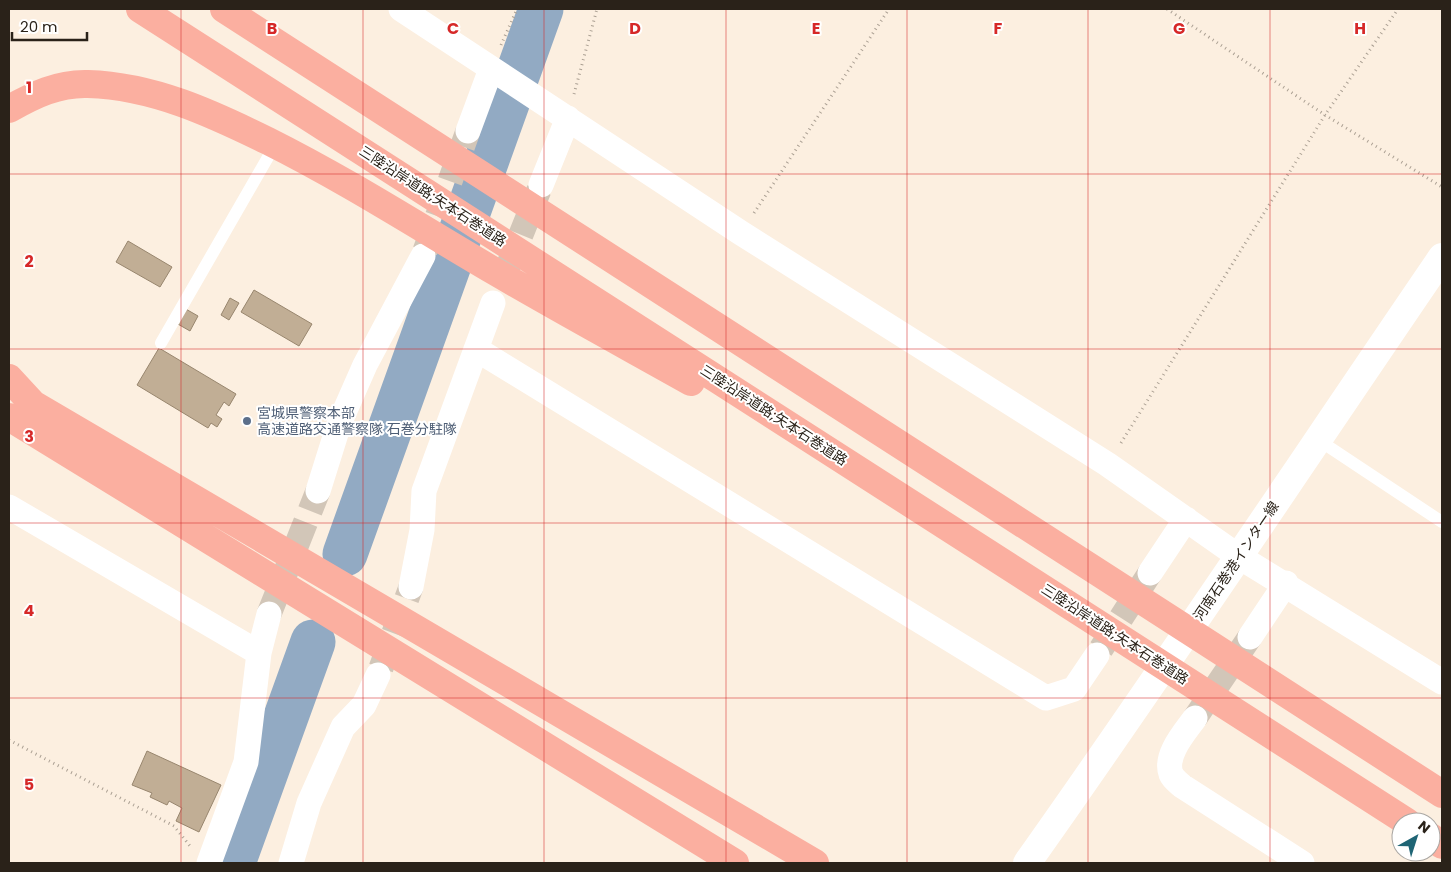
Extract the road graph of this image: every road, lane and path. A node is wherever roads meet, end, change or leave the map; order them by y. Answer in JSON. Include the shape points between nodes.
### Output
{"nodes":[{"id":1,"x":140,"y":9,"type":"edge"},
{"id":2,"x":224,"y":9,"type":"edge"},
{"id":3,"x":400,"y":9,"type":"edge"},
{"id":4,"x":517,"y":9,"type":"edge"},
{"id":5,"x":597,"y":9,"type":"edge"},
{"id":6,"x":889,"y":9,"type":"edge"},
{"id":7,"x":1167,"y":9,"type":"edge"},
{"id":8,"x":1398,"y":9,"type":"edge"},
{"id":9,"x":496,"y":72,"type":"junction"},
{"id":10,"x":9,"y":109,"type":"edge"},
{"id":11,"x":1326,"y":114,"type":"junction"},
{"id":12,"x":563,"y":115,"type":"junction"},
{"id":13,"x":468,"y":130,"type":"tunnel mouth"},
{"id":14,"x":275,"y":145,"type":"junction"},
{"id":15,"x":1442,"y":187,"type":"edge"},
{"id":16,"x":533,"y":195,"type":"junction"},
{"id":17,"x":741,"y":233,"type":"junction"},
{"id":18,"x":433,"y":248,"type":"junction"},
{"id":19,"x":1442,"y":257,"type":"edge"},
{"id":20,"x":493,"y":303,"type":"dead end"},
{"id":21,"x":161,"y":343,"type":"dead end"},
{"id":22,"x":476,"y":349,"type":"junction"},
{"id":23,"x":9,"y":378,"type":"edge"},
{"id":24,"x":9,"y":386,"type":"edge"},
{"id":25,"x":33,"y":404,"type":"junction"},
{"id":26,"x":9,"y":417,"type":"edge"},
{"id":27,"x":1317,"y":439,"type":"junction"},
{"id":28,"x":1108,"y":464,"type":"junction"},
{"id":29,"x":318,"y":491,"type":"tunnel mouth"},
{"id":30,"x":9,"y":508,"type":"edge"},
{"id":31,"x":1186,"y":519,"type":"junction"},
{"id":32,"x":1442,"y":522,"type":"edge"},
{"id":33,"x":960,"y":533,"type":"junction"},
{"id":34,"x":1238,"y":556,"type":"junction"},
{"id":35,"x":1150,"y":573,"type":"tunnel mouth"},
{"id":36,"x":1286,"y":583,"type":"junction"},
{"id":37,"x":411,"y":587,"type":"tunnel mouth"},
{"id":38,"x":269,"y":614,"type":"tunnel mouth"},
{"id":39,"x":1250,"y":637,"type":"tunnel mouth"},
{"id":40,"x":259,"y":653,"type":"junction"},
{"id":41,"x":1096,"y":655,"type":"tunnel mouth"},
{"id":42,"x":378,"y":675,"type":"tunnel mouth"},
{"id":43,"x":1442,"y":682,"type":"edge"},
{"id":44,"x":1195,"y":718,"type":"tunnel mouth"},
{"id":45,"x":9,"y":740,"type":"edge"},
{"id":46,"x":1442,"y":794,"type":"edge"},
{"id":47,"x":1392,"y":812,"type":"edge"},
{"id":48,"x":200,"y":856,"type":"edge"},
{"id":49,"x":291,"y":863,"type":"edge"},
{"id":50,"x":735,"y":863,"type":"edge"},
{"id":51,"x":815,"y":863,"type":"edge"},
{"id":52,"x":1027,"y":863,"type":"edge"},
{"id":53,"x":1302,"y":863,"type":"edge"}],
"edges":[{"from":1,"to":33,"type":"highway","name":"三陸沿岸道路;矢本石巻道路"},
{"from":2,"to":16,"type":"highway","via":[[470,167]]},
{"from":3,"to":9,"type":"street"},
{"from":4,"to":9,"type":"path"},
{"from":5,"to":12,"type":"path"},
{"from":6,"to":17,"type":"path"},
{"from":7,"to":11,"type":"path"},
{"from":8,"to":11,"type":"path"},
{"from":9,"to":12,"type":"street"},
{"from":9,"to":13,"type":"street"},
{"from":10,"to":14,"type":"highway","via":[[57,86],[87,84],[132,89],[218,116]]},
{"from":11,"to":15,"type":"path"},
{"from":11,"to":28,"type":"path"},
{"from":12,"to":16,"type":"street"},
{"from":12,"to":17,"type":"street"},
{"from":14,"to":18,"type":"highway","via":[[316,165]]},
{"from":14,"to":21,"type":"lane"},
{"from":16,"to":46,"type":"highway","via":[[1140,599]]},
{"from":17,"to":28,"type":"street"},
{"from":18,"to":29,"type":"street","via":[[362,374],[339,424]]},
{"from":18,"to":33,"type":"highway","via":[[495,271]]},
{"from":19,"to":27,"type":"main road","name":"河南石巻港インター線"},
{"from":20,"to":22,"type":"street"},
{"from":22,"to":37,"type":"street","via":[[424,491],[422,530]]},
{"from":22,"to":41,"type":"street","via":[[1046,698],[1074,689]]},
{"from":23,"to":25,"type":"highway"},
{"from":24,"to":25,"type":"highway"},
{"from":25,"to":51,"type":"highway"},
{"from":26,"to":50,"type":"highway"},
{"from":27,"to":32,"type":"lane"},
{"from":27,"to":34,"type":"main road","name":"河南石巻港インター線"},
{"from":28,"to":31,"type":"street"},
{"from":30,"to":40,"type":"street"},
{"from":31,"to":34,"type":"street"},
{"from":31,"to":35,"type":"street"},
{"from":33,"to":47,"type":"highway","name":"三陸沿岸道路;矢本石巻道路"},
{"from":34,"to":36,"type":"street"},
{"from":34,"to":52,"type":"main road","name":"河南石巻港インター線","via":[[1150,691]]},
{"from":36,"to":39,"type":"street"},
{"from":36,"to":43,"type":"street"},
{"from":38,"to":40,"type":"street"},
{"from":40,"to":48,"type":"street","via":[[246,762]]},
{"from":42,"to":49,"type":"street","via":[[364,705],[343,727],[309,803]]},
{"from":44,"to":53,"type":"street","via":[[1175,748],[1170,762],[1171,775],[1182,786]]},
{"from":45,"to":48,"type":"path","via":[[174,826]]}]}
